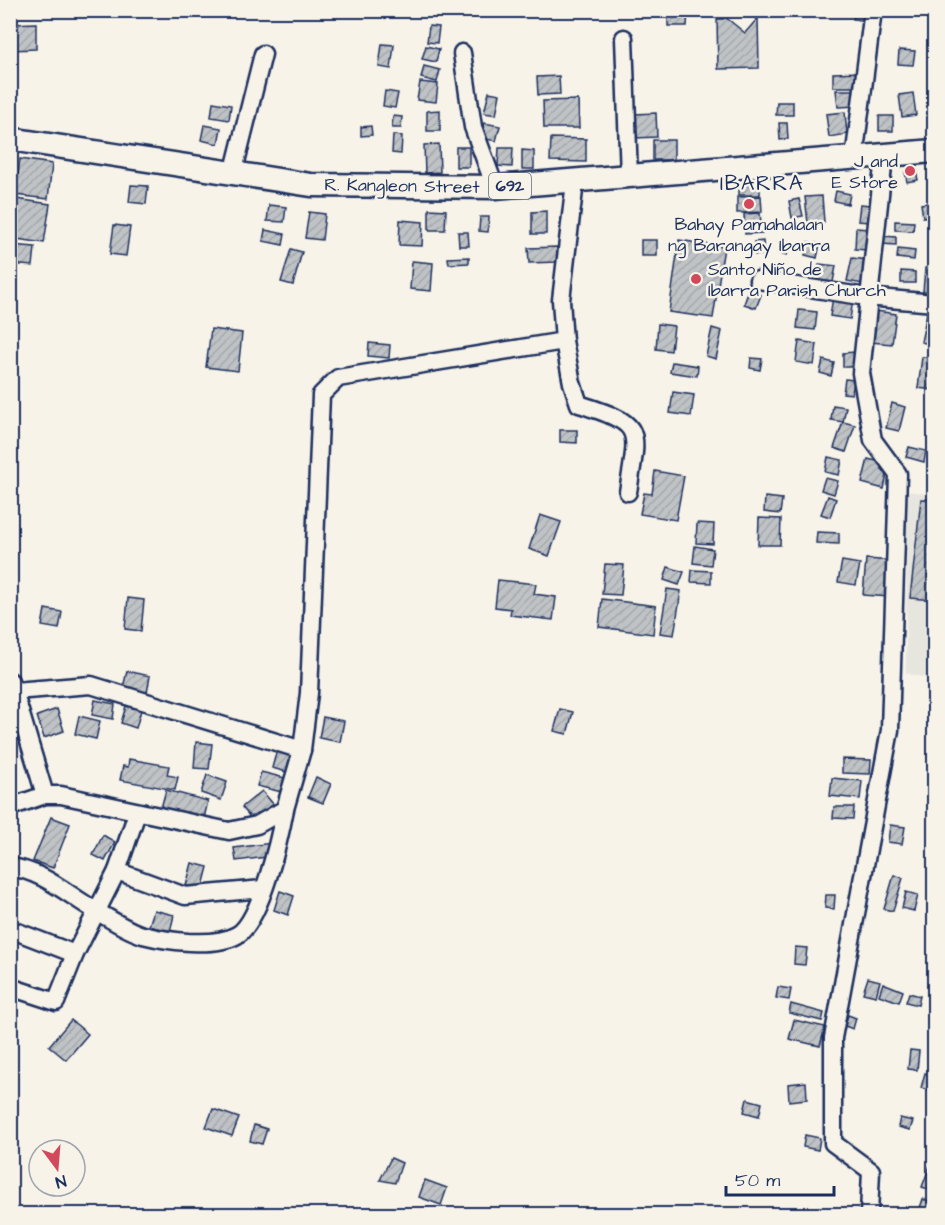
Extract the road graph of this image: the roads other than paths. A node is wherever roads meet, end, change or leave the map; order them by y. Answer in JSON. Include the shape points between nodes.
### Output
{"nodes":[{"id":1,"x":873,"y":10,"type":"edge"},
{"id":2,"x":624,"y":38,"type":"dead end"},
{"id":3,"x":462,"y":53,"type":"dead end"},
{"id":4,"x":262,"y":54,"type":"dead end"},
{"id":5,"x":10,"y":139,"type":"edge"},
{"id":6,"x":934,"y":151,"type":"edge"},
{"id":7,"x":884,"y":157,"type":"junction"},
{"id":8,"x":854,"y":159,"type":"junction"},
{"id":9,"x":233,"y":174,"type":"junction"},
{"id":10,"x":629,"y":177,"type":"junction"},
{"id":11,"x":574,"y":182,"type":"junction"},
{"id":12,"x":495,"y":187,"type":"junction"},
{"id":13,"x":758,"y":280,"type":"dead end"},
{"id":14,"x":867,"y":297,"type":"junction"},
{"id":15,"x":934,"y":303,"type":"edge"},
{"id":16,"x":564,"y":341,"type":"junction"},
{"id":17,"x":628,"y":492,"type":"dead end"},
{"id":18,"x":12,"y":686,"type":"edge"},
{"id":19,"x":302,"y":750,"type":"junction"},
{"id":20,"x":45,"y":795,"type":"junction"},
{"id":21,"x":10,"y":807,"type":"edge"},
{"id":22,"x":285,"y":809,"type":"junction"},
{"id":23,"x":138,"y":813,"type":"junction"},
{"id":24,"x":10,"y":867,"type":"edge"},
{"id":25,"x":117,"y":871,"type":"junction"},
{"id":26,"x":263,"y":889,"type":"junction"},
{"id":27,"x":96,"y":911,"type":"junction"},
{"id":28,"x":10,"y":929,"type":"edge"},
{"id":29,"x":75,"y":954,"type":"junction"},
{"id":30,"x":10,"y":987,"type":"edge"},
{"id":31,"x":869,"y":1215,"type":"edge"}],
"edges":[{"from":1,"to":8,"type":"street"},
{"from":2,"to":10,"type":"street"},
{"from":3,"to":12,"type":"street","via":[[473,127]]},
{"from":4,"to":9,"type":"street"},
{"from":5,"to":9,"type":"main road","name":"R. Kangleon Street","number":"692"},
{"from":6,"to":7,"type":"main road","name":"R. Kangleon Street","number":"692"},
{"from":7,"to":8,"type":"main road","name":"R. Kangleon Street","number":"692"},
{"from":7,"to":14,"type":"street"},
{"from":8,"to":10,"type":"main road","name":"R. Kangleon Street","number":"692"},
{"from":9,"to":12,"type":"main road","name":"R. Kangleon Street","number":"692","via":[[311,185]]},
{"from":10,"to":11,"type":"main road","name":"R. Kangleon Street","number":"692"},
{"from":11,"to":12,"type":"main road","name":"R. Kangleon Street","number":"692"},
{"from":11,"to":16,"type":"street","via":[[561,300]]},
{"from":13,"to":14,"type":"street"},
{"from":14,"to":15,"type":"street"},
{"from":14,"to":31,"type":"street","via":[[861,373],[873,440],[898,474],[890,730],[833,1038],[833,1143],[871,1171]]},
{"from":16,"to":17,"type":"street","via":[[579,404],[617,416],[633,431],[636,443]]},
{"from":16,"to":19,"type":"street","via":[[338,378],[321,394],[309,693]]},
{"from":18,"to":19,"type":"street","via":[[91,685]]},
{"from":18,"to":20,"type":"street"},
{"from":19,"to":22,"type":"street"},
{"from":20,"to":21,"type":"street"},
{"from":20,"to":23,"type":"street","via":[[61,795]]},
{"from":22,"to":23,"type":"street","via":[[257,825],[229,831]]},
{"from":22,"to":26,"type":"street","via":[[276,858]]},
{"from":23,"to":25,"type":"street"},
{"from":24,"to":27,"type":"street","via":[[30,869]]},
{"from":25,"to":26,"type":"street","via":[[185,896]]},
{"from":25,"to":27,"type":"street"},
{"from":26,"to":27,"type":"street","via":[[249,922],[237,935],[200,943],[141,935]]},
{"from":27,"to":29,"type":"street"},
{"from":28,"to":29,"type":"street"},
{"from":29,"to":30,"type":"street","via":[[56,1002]]}]}
